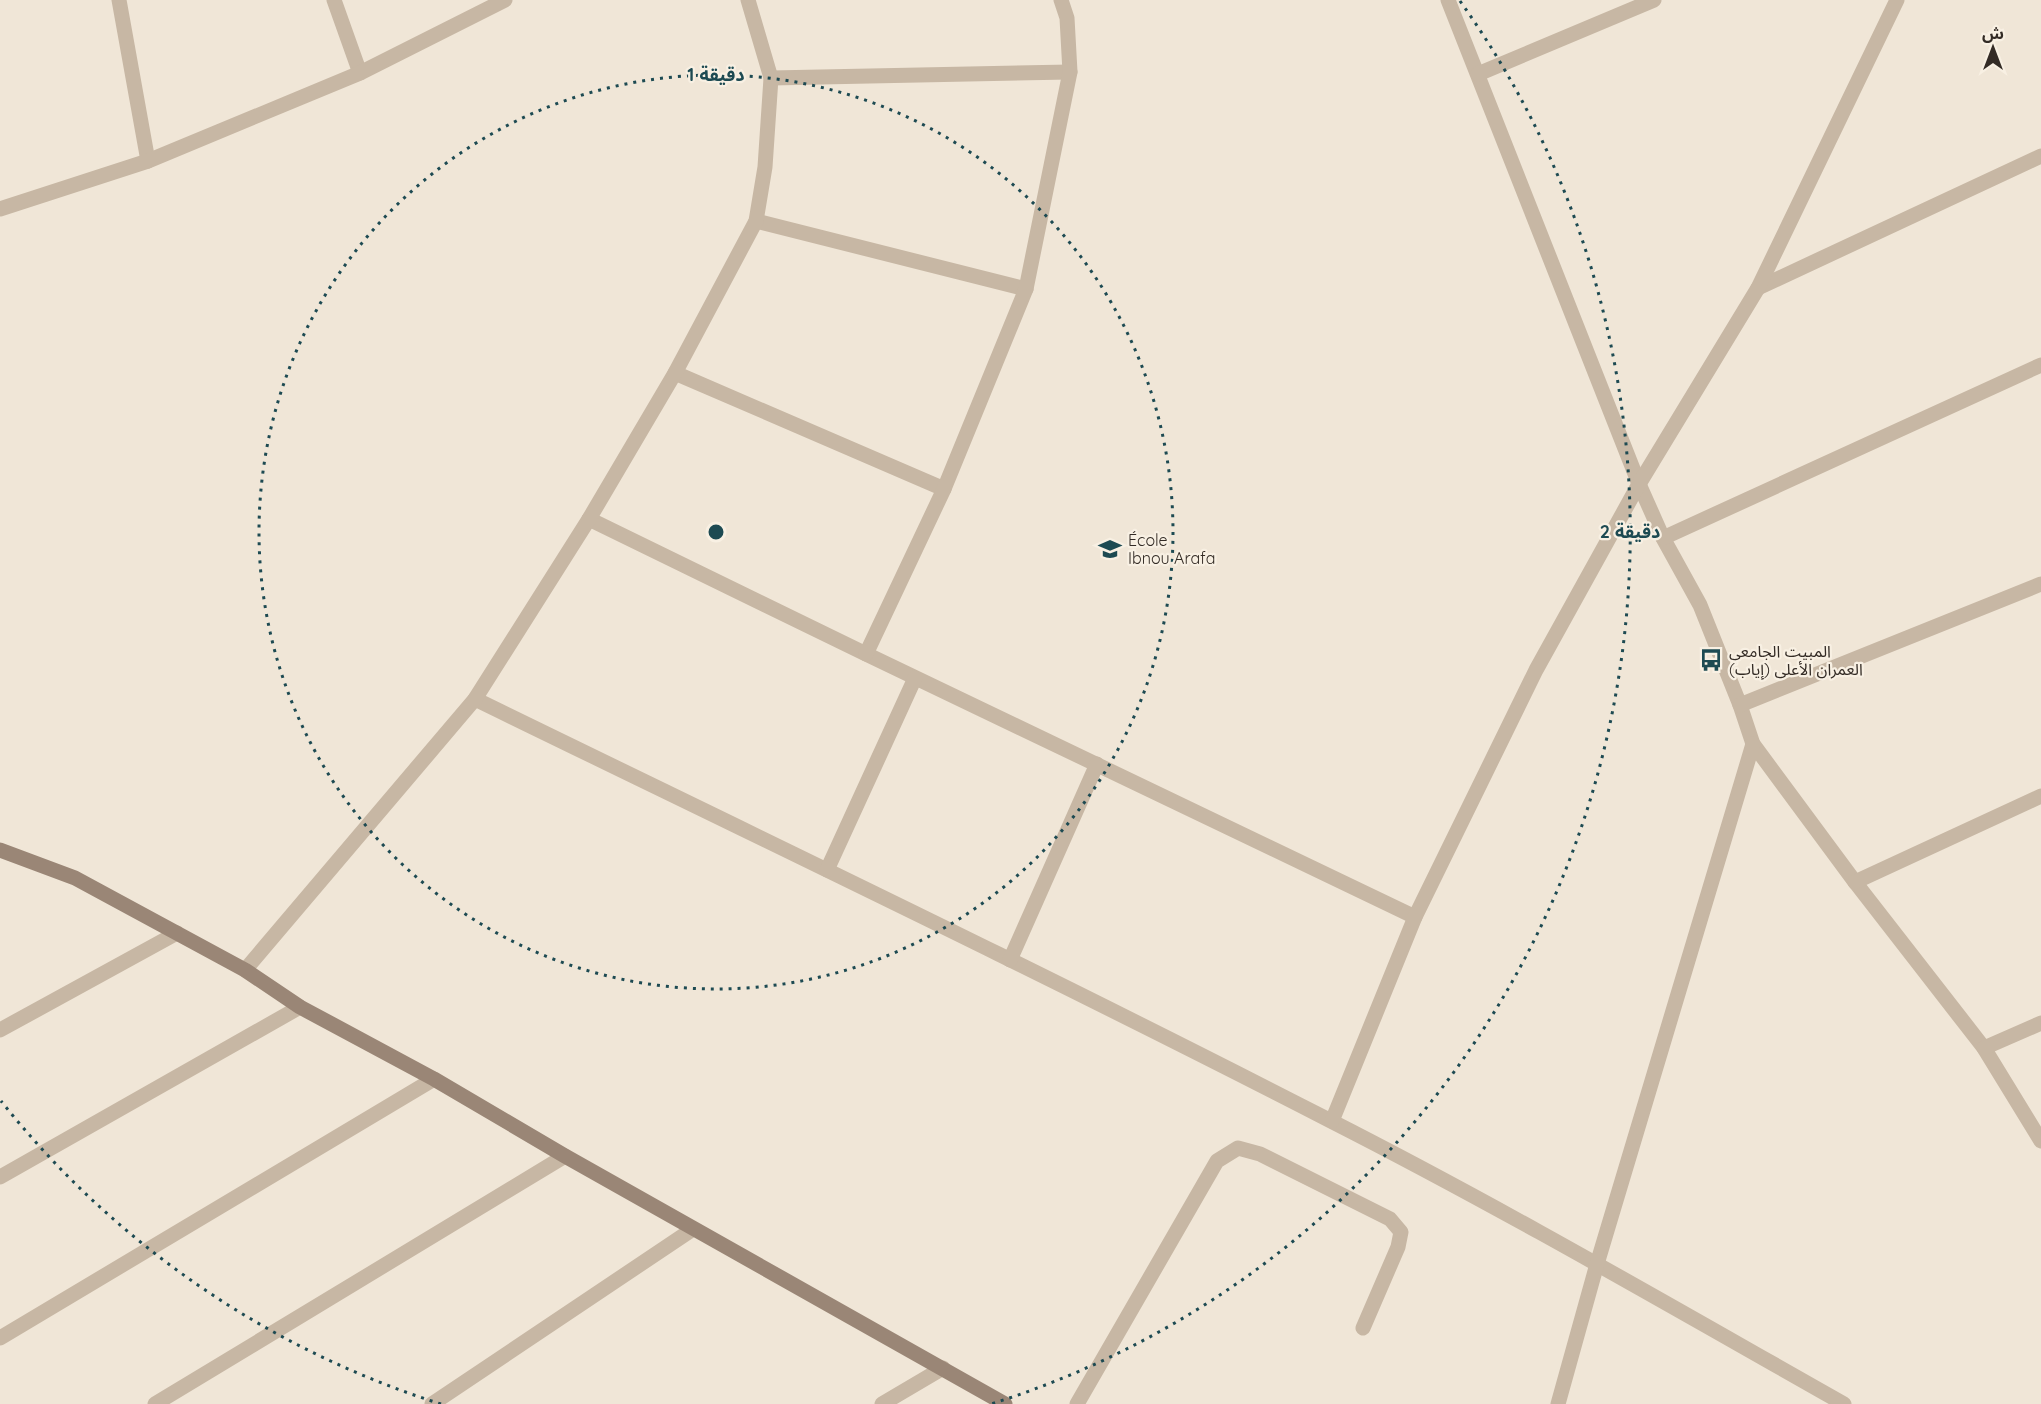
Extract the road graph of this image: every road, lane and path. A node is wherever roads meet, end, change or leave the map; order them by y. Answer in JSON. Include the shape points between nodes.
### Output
{"nodes":[{"id":1,"x":119,"y":0,"type":"edge"},
{"id":2,"x":334,"y":0,"type":"edge"},
{"id":3,"x":505,"y":0,"type":"edge"},
{"id":4,"x":748,"y":0,"type":"edge"},
{"id":5,"x":1061,"y":0,"type":"edge"},
{"id":6,"x":1448,"y":0,"type":"edge"},
{"id":7,"x":1654,"y":0,"type":"edge"},
{"id":8,"x":1897,"y":0,"type":"edge"},
{"id":9,"x":1070,"y":72,"type":"junction"},
{"id":10,"x":360,"y":73,"type":"junction"},
{"id":11,"x":1478,"y":74,"type":"junction"},
{"id":12,"x":771,"y":78,"type":"junction"},
{"id":13,"x":2041,"y":156,"type":"edge"},
{"id":14,"x":148,"y":161,"type":"junction"},
{"id":15,"x":0,"y":209,"type":"edge"},
{"id":16,"x":756,"y":221,"type":"junction"},
{"id":17,"x":1758,"y":288,"type":"junction"},
{"id":18,"x":1026,"y":289,"type":"junction"},
{"id":19,"x":2041,"y":365,"type":"edge"},
{"id":20,"x":675,"y":374,"type":"junction"},
{"id":21,"x":1639,"y":484,"type":"junction"},
{"id":22,"x":944,"y":489,"type":"junction"},
{"id":23,"x":589,"y":519,"type":"junction"},
{"id":24,"x":1663,"y":538,"type":"junction"},
{"id":25,"x":2041,"y":584,"type":"edge"},
{"id":26,"x":866,"y":654,"type":"junction"},
{"id":27,"x":915,"y":678,"type":"junction"},
{"id":28,"x":475,"y":699,"type":"junction"},
{"id":29,"x":1740,"y":705,"type":"junction"},
{"id":30,"x":1753,"y":744,"type":"junction"},
{"id":31,"x":1096,"y":765,"type":"junction"},
{"id":32,"x":2041,"y":796,"type":"edge"},
{"id":33,"x":0,"y":850,"type":"edge"},
{"id":34,"x":826,"y":870,"type":"junction"},
{"id":35,"x":1855,"y":882,"type":"junction"},
{"id":36,"x":1415,"y":916,"type":"junction"},
{"id":37,"x":177,"y":933,"type":"junction"},
{"id":38,"x":1010,"y":960,"type":"junction"},
{"id":39,"x":245,"y":970,"type":"junction"},
{"id":40,"x":300,"y":1006,"type":"junction"},
{"id":41,"x":2041,"y":1023,"type":"edge"},
{"id":42,"x":0,"y":1030,"type":"edge"},
{"id":43,"x":1984,"y":1048,"type":"junction"},
{"id":44,"x":434,"y":1079,"type":"junction"},
{"id":45,"x":1332,"y":1121,"type":"junction"},
{"id":46,"x":2041,"y":1141,"type":"edge"},
{"id":47,"x":565,"y":1156,"type":"junction"},
{"id":48,"x":0,"y":1177,"type":"edge"},
{"id":49,"x":693,"y":1229,"type":"junction"},
{"id":50,"x":1597,"y":1264,"type":"junction"},
{"id":51,"x":1363,"y":1328,"type":"dead end"},
{"id":52,"x":0,"y":1338,"type":"edge"},
{"id":53,"x":943,"y":1368,"type":"junction"},
{"id":54,"x":155,"y":1404,"type":"edge"},
{"id":55,"x":432,"y":1404,"type":"edge"},
{"id":56,"x":882,"y":1404,"type":"edge"},
{"id":57,"x":1005,"y":1404,"type":"edge"},
{"id":58,"x":1077,"y":1404,"type":"edge"},
{"id":59,"x":1558,"y":1404,"type":"edge"},
{"id":60,"x":1844,"y":1404,"type":"edge"}],
"edges":[{"from":1,"to":14,"type":"street"},
{"from":2,"to":10,"type":"street"},
{"from":3,"to":10,"type":"street"},
{"from":4,"to":12,"type":"street"},
{"from":5,"to":9,"type":"street","via":[[1067,18]]},
{"from":6,"to":11,"type":"street"},
{"from":7,"to":11,"type":"street"},
{"from":8,"to":17,"type":"street"},
{"from":9,"to":12,"type":"street"},
{"from":9,"to":18,"type":"street"},
{"from":10,"to":14,"type":"street"},
{"from":11,"to":21,"type":"street"},
{"from":12,"to":16,"type":"street","via":[[765,167]]},
{"from":13,"to":17,"type":"street"},
{"from":14,"to":15,"type":"street"},
{"from":16,"to":18,"type":"street"},
{"from":16,"to":20,"type":"street"},
{"from":17,"to":21,"type":"street"},
{"from":18,"to":22,"type":"street"},
{"from":19,"to":24,"type":"street"},
{"from":20,"to":22,"type":"street"},
{"from":20,"to":23,"type":"street"},
{"from":21,"to":24,"type":"street"},
{"from":21,"to":36,"type":"street","via":[[1536,670]]},
{"from":22,"to":26,"type":"street"},
{"from":23,"to":26,"type":"street"},
{"from":23,"to":28,"type":"street"},
{"from":24,"to":29,"type":"street","via":[[1700,605]]},
{"from":25,"to":29,"type":"street"},
{"from":26,"to":27,"type":"street"},
{"from":27,"to":31,"type":"street"},
{"from":27,"to":34,"type":"street"},
{"from":28,"to":34,"type":"street"},
{"from":28,"to":39,"type":"street"},
{"from":29,"to":30,"type":"street"},
{"from":30,"to":35,"type":"street"},
{"from":30,"to":50,"type":"street"},
{"from":31,"to":36,"type":"street"},
{"from":31,"to":38,"type":"street"},
{"from":32,"to":35,"type":"street"},
{"from":33,"to":37,"type":"street","via":[[75,878]]},
{"from":34,"to":38,"type":"street"},
{"from":35,"to":43,"type":"street"},
{"from":36,"to":45,"type":"street"},
{"from":37,"to":39,"type":"street"},
{"from":37,"to":42,"type":"street"},
{"from":38,"to":45,"type":"street"},
{"from":39,"to":40,"type":"street"},
{"from":40,"to":44,"type":"street"},
{"from":40,"to":48,"type":"street"},
{"from":41,"to":43,"type":"street"},
{"from":43,"to":46,"type":"street"},
{"from":44,"to":47,"type":"street"},
{"from":44,"to":52,"type":"street"},
{"from":45,"to":50,"type":"street"},
{"from":47,"to":49,"type":"street"},
{"from":47,"to":54,"type":"street"},
{"from":49,"to":53,"type":"street"},
{"from":49,"to":55,"type":"street"},
{"from":50,"to":59,"type":"street"},
{"from":50,"to":60,"type":"street"},
{"from":51,"to":58,"type":"street","via":[[1401,1232],[1390,1220],[1260,1154],[1238,1148],[1217,1161]]},
{"from":53,"to":56,"type":"street"},
{"from":53,"to":57,"type":"street"}]}
